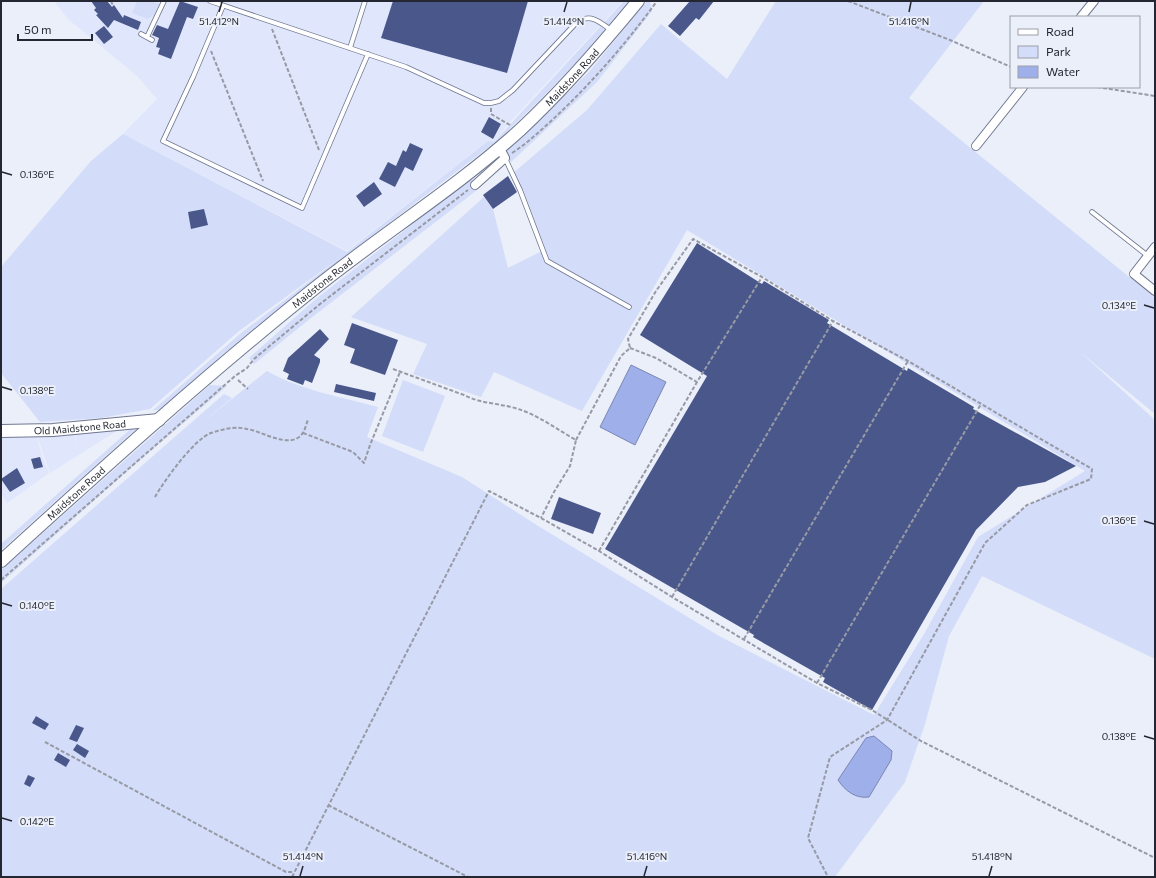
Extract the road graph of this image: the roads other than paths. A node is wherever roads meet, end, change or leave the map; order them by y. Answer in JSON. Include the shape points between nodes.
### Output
{"nodes":[{"id":1,"x":164,"y":1,"type":"edge"},
{"id":2,"x":210,"y":1,"type":"edge"},
{"id":3,"x":365,"y":1,"type":"edge"},
{"id":4,"x":638,"y":1,"type":"edge"},
{"id":5,"x":1094,"y":1,"type":"edge"},
{"id":6,"x":223,"y":6,"type":"junction"},
{"id":7,"x":1082,"y":16,"type":"edge"},
{"id":8,"x":613,"y":32,"type":"junction"},
{"id":9,"x":141,"y":34,"type":"dead end"},
{"id":10,"x":350,"y":48,"type":"junction"},
{"id":11,"x":368,"y":54,"type":"junction"},
{"id":12,"x":1021,"y":88,"type":"edge"},
{"id":13,"x":976,"y":146,"type":"dead end"},
{"id":14,"x":499,"y":147,"type":"junction"},
{"id":15,"x":505,"y":158,"type":"junction"},
{"id":16,"x":475,"y":185,"type":"road end"},
{"id":17,"x":1092,"y":212,"type":"dead end"},
{"id":18,"x":1155,"y":247,"type":"edge"},
{"id":19,"x":1148,"y":256,"type":"junction"},
{"id":20,"x":1155,"y":291,"type":"edge"},
{"id":21,"x":630,"y":307,"type":"dead end"},
{"id":22,"x":159,"y":420,"type":"junction"},
{"id":23,"x":1,"y":431,"type":"edge"},
{"id":24,"x":1,"y":561,"type":"edge"}],
"edges":[{"from":1,"to":9,"type":"lane","via":[[150,38]]},
{"from":2,"to":6,"type":"lane"},
{"from":3,"to":10,"type":"lane"},
{"from":4,"to":8,"type":"main road","name":"Maidstone Road"},
{"from":5,"to":7,"type":"street"},
{"from":6,"to":10,"type":"lane"},
{"from":6,"to":11,"type":"lane","via":[[163,141],[302,208]]},
{"from":8,"to":11,"type":"lane","via":[[592,17],[578,21],[513,90],[492,103],[484,103],[424,74]]},
{"from":8,"to":14,"type":"main road","name":"Maidstone Road","via":[[580,71]]},
{"from":10,"to":11,"type":"lane"},
{"from":12,"to":13,"type":"street"},
{"from":14,"to":15,"type":"street"},
{"from":14,"to":22,"type":"main road","name":"Maidstone Road","via":[[311,291]]},
{"from":15,"to":16,"type":"street"},
{"from":15,"to":21,"type":"lane","via":[[547,261]]},
{"from":17,"to":19,"type":"lane"},
{"from":18,"to":19,"type":"street"},
{"from":19,"to":20,"type":"street","via":[[1134,274]]},
{"from":22,"to":23,"type":"main road","name":"Old Maidstone Road","via":[[54,430]]},
{"from":22,"to":24,"type":"main road","name":"Maidstone Road"}]}
